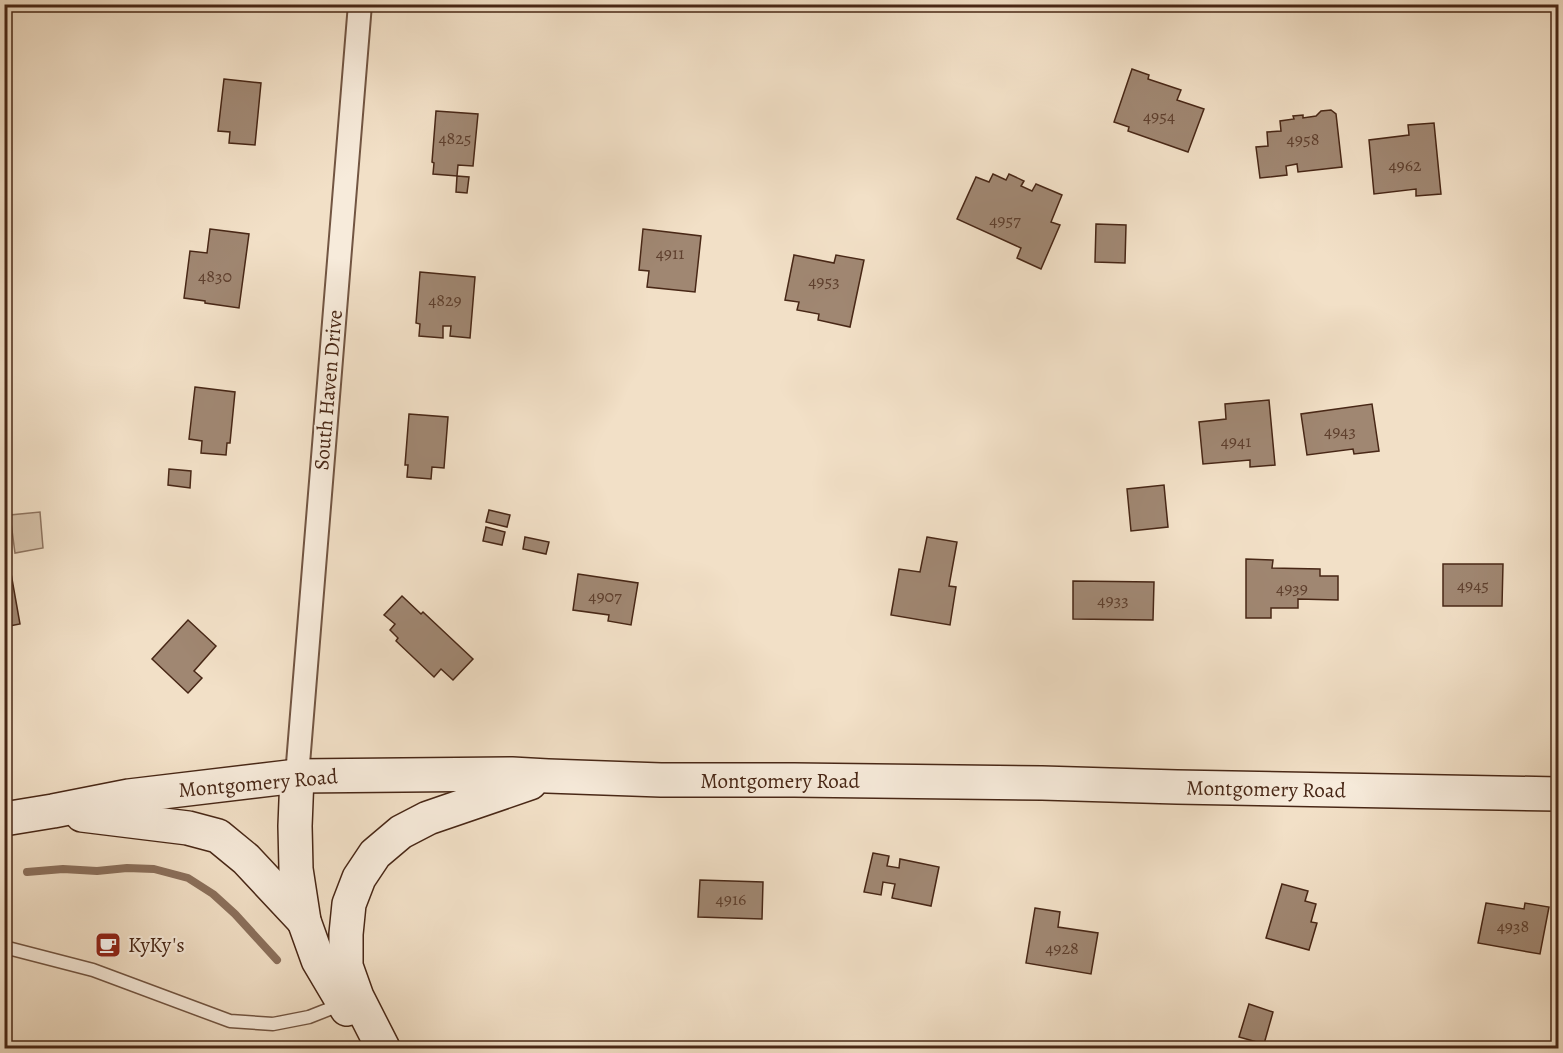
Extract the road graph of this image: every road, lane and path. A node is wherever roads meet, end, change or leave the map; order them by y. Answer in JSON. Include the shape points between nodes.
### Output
{"nodes":[{"id":1,"x":360,"y":4,"type":"edge"},
{"id":2,"x":297,"y":776,"type":"junction"},
{"id":3,"x":548,"y":776,"type":"junction"},
{"id":4,"x":1558,"y":794,"type":"edge"},
{"id":5,"x":53,"y":812,"type":"junction"},
{"id":6,"x":4,"y":819,"type":"edge"},
{"id":7,"x":304,"y":921,"type":"junction"},
{"id":8,"x":4,"y":947,"type":"edge"},
{"id":9,"x":343,"y":1003,"type":"junction"},
{"id":10,"x":375,"y":1048,"type":"edge"},
{"id":11,"x":383,"y":1048,"type":"edge"}],
"edges":[{"from":1,"to":2,"type":"street","name":"South Haven Drive"},
{"from":2,"to":3,"type":"main road","name":"Montgomery Road"},
{"from":2,"to":5,"type":"main road","name":"Montgomery Road","via":[[129,796]]},
{"from":2,"to":7,"type":"main road","via":[[296,869]]},
{"from":3,"to":4,"type":"main road","name":"Montgomery Road"},
{"from":3,"to":11,"type":"main road","via":[[428,818],[401,832],[375,854],[359,878],[349,904],[346,966]]},
{"from":5,"to":6,"type":"main road","name":"Montgomery Road"},
{"from":5,"to":7,"type":"main road","via":[[188,828],[218,836],[246,859]]},
{"from":7,"to":9,"type":"main road","via":[[318,960]]},
{"from":8,"to":9,"type":"lane","via":[[93,970],[230,1021],[273,1024],[309,1017]]},
{"from":9,"to":10,"type":"main road"}]}
